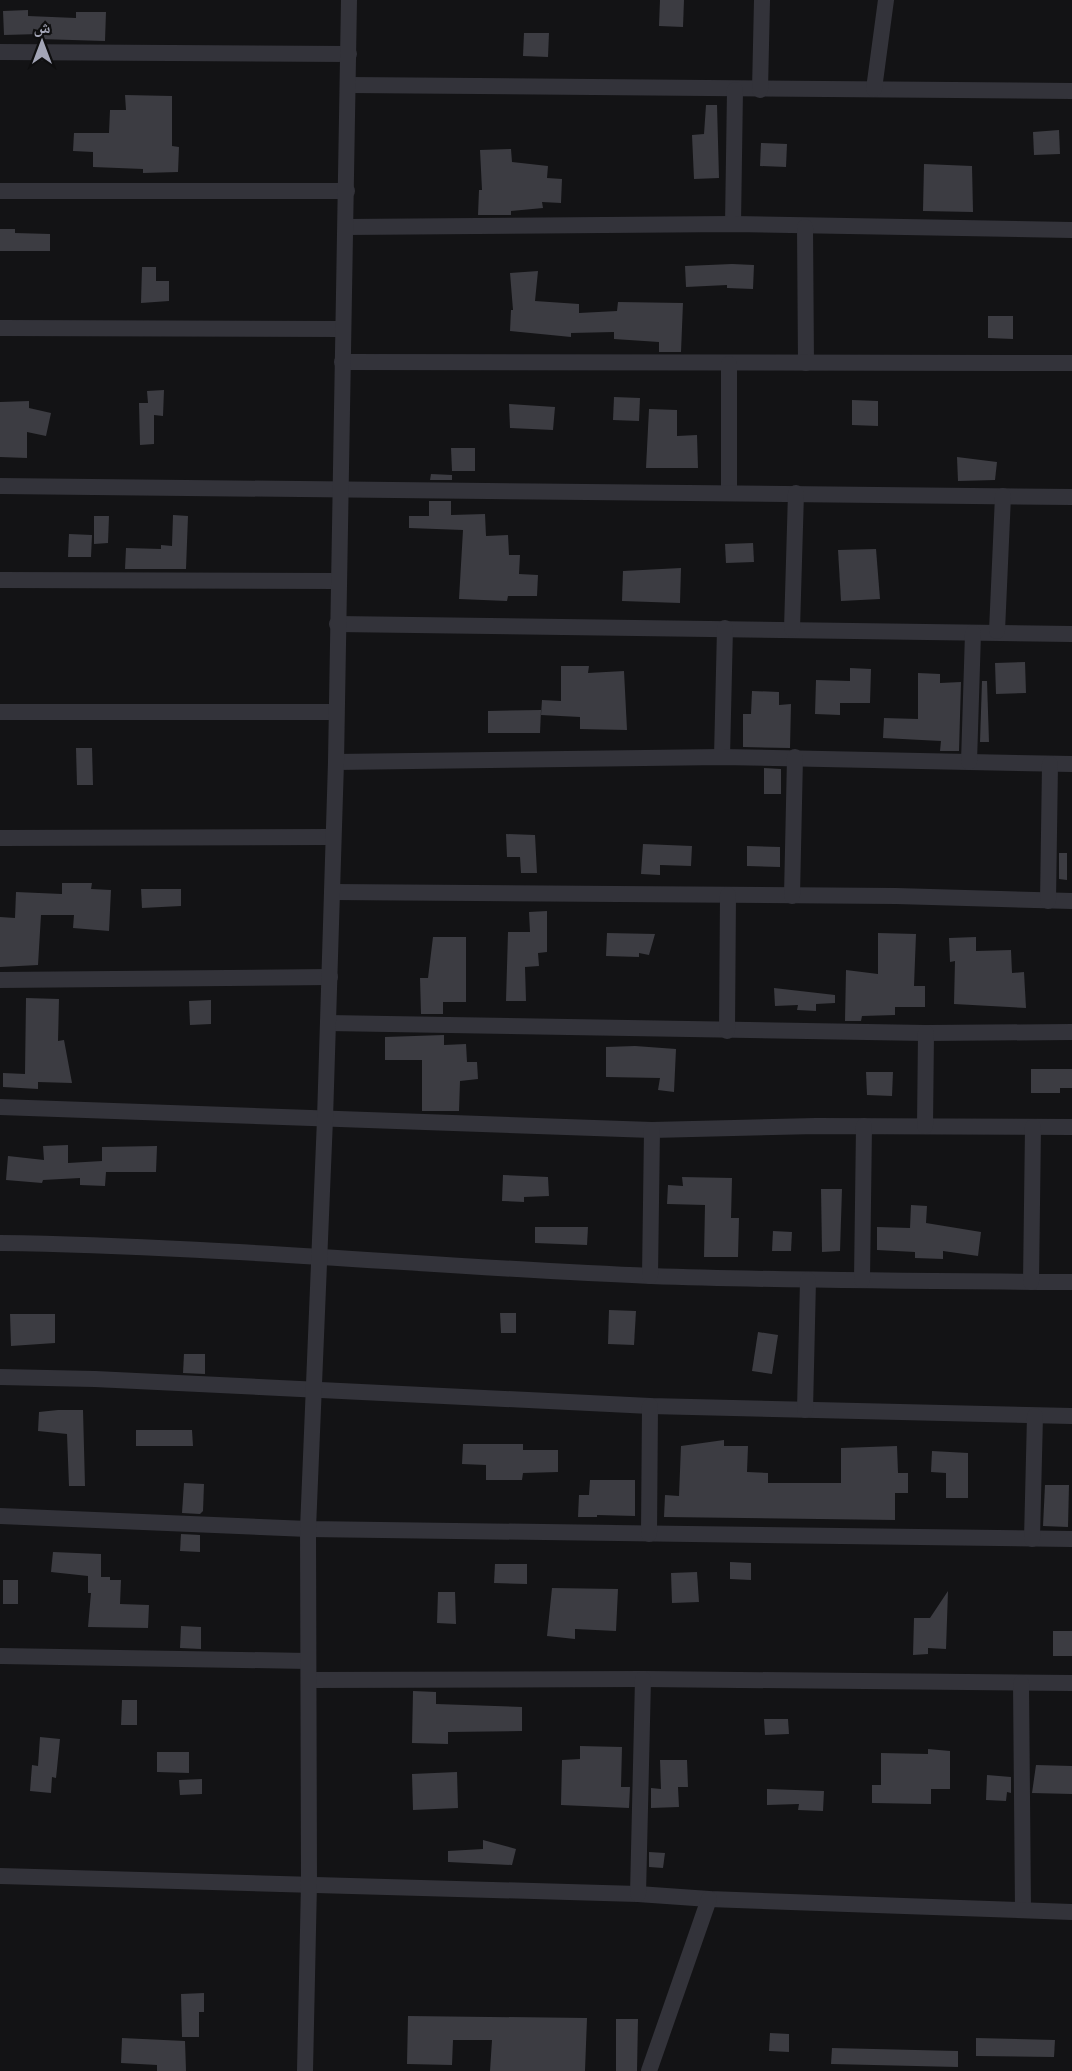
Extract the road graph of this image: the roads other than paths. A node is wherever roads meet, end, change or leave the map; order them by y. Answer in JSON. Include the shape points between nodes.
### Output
{"nodes":[{"id":1,"x":349,"y":0,"type":"edge"},
{"id":2,"x":762,"y":0,"type":"edge"},
{"id":3,"x":886,"y":0,"type":"edge"},
{"id":4,"x":0,"y":52,"type":"edge"},
{"id":5,"x":349,"y":54,"type":"junction"},
{"id":6,"x":349,"y":85,"type":"junction"},
{"id":7,"x":874,"y":89,"type":"junction"},
{"id":8,"x":735,"y":90,"type":"junction"},
{"id":9,"x":760,"y":90,"type":"junction"},
{"id":10,"x":1072,"y":91,"type":"edge"},
{"id":11,"x":347,"y":190,"type":"junction"},
{"id":12,"x":0,"y":191,"type":"edge"},
{"id":13,"x":733,"y":224,"type":"junction"},
{"id":14,"x":346,"y":227,"type":"junction"},
{"id":15,"x":805,"y":227,"type":"junction"},
{"id":16,"x":1072,"y":230,"type":"edge"},
{"id":17,"x":0,"y":328,"type":"edge"},
{"id":18,"x":343,"y":329,"type":"junction"},
{"id":19,"x":342,"y":362,"type":"junction"},
{"id":20,"x":806,"y":363,"type":"junction"},
{"id":21,"x":1072,"y":363,"type":"edge"},
{"id":22,"x":729,"y":364,"type":"junction"},
{"id":23,"x":0,"y":486,"type":"edge"},
{"id":24,"x":339,"y":491,"type":"junction"},
{"id":25,"x":729,"y":492,"type":"junction"},
{"id":26,"x":796,"y":493,"type":"junction"},
{"id":27,"x":1003,"y":496,"type":"junction"},
{"id":28,"x":1072,"y":497,"type":"edge"},
{"id":29,"x":0,"y":580,"type":"edge"},
{"id":30,"x":338,"y":581,"type":"junction"},
{"id":31,"x":337,"y":624,"type":"junction"},
{"id":32,"x":725,"y":628,"type":"junction"},
{"id":33,"x":792,"y":629,"type":"junction"},
{"id":34,"x":997,"y":631,"type":"junction"},
{"id":35,"x":973,"y":633,"type":"junction"},
{"id":36,"x":1072,"y":634,"type":"edge"},
{"id":37,"x":0,"y":712,"type":"edge"},
{"id":38,"x":336,"y":712,"type":"junction"},
{"id":39,"x":722,"y":757,"type":"junction"},
{"id":40,"x":795,"y":757,"type":"junction"},
{"id":41,"x":336,"y":762,"type":"junction"},
{"id":42,"x":969,"y":762,"type":"junction"},
{"id":43,"x":1050,"y":764,"type":"junction"},
{"id":44,"x":1072,"y":764,"type":"edge"},
{"id":45,"x":332,"y":837,"type":"junction"},
{"id":46,"x":0,"y":838,"type":"edge"},
{"id":47,"x":332,"y":892,"type":"junction"},
{"id":48,"x":728,"y":895,"type":"junction"},
{"id":49,"x":792,"y":896,"type":"junction"},
{"id":50,"x":1048,"y":901,"type":"junction"},
{"id":51,"x":1072,"y":901,"type":"edge"},
{"id":52,"x":330,"y":977,"type":"junction"},
{"id":53,"x":0,"y":980,"type":"edge"},
{"id":54,"x":328,"y":1023,"type":"junction"},
{"id":55,"x":727,"y":1031,"type":"junction"},
{"id":56,"x":1072,"y":1032,"type":"edge"},
{"id":57,"x":926,"y":1033,"type":"junction"},
{"id":58,"x":0,"y":1107,"type":"edge"},
{"id":59,"x":325,"y":1119,"type":"junction"},
{"id":60,"x":864,"y":1126,"type":"junction"},
{"id":61,"x":925,"y":1126,"type":"junction"},
{"id":62,"x":1033,"y":1127,"type":"junction"},
{"id":63,"x":1072,"y":1127,"type":"edge"},
{"id":64,"x":652,"y":1130,"type":"junction"},
{"id":65,"x":0,"y":1243,"type":"edge"},
{"id":66,"x":319,"y":1257,"type":"junction"},
{"id":67,"x":650,"y":1276,"type":"junction"},
{"id":68,"x":808,"y":1280,"type":"junction"},
{"id":69,"x":862,"y":1280,"type":"junction"},
{"id":70,"x":1031,"y":1282,"type":"junction"},
{"id":71,"x":1072,"y":1282,"type":"edge"},
{"id":72,"x":0,"y":1377,"type":"edge"},
{"id":73,"x":314,"y":1390,"type":"junction"},
{"id":74,"x":650,"y":1406,"type":"junction"},
{"id":75,"x":805,"y":1410,"type":"junction"},
{"id":76,"x":1035,"y":1416,"type":"junction"},
{"id":77,"x":1072,"y":1416,"type":"edge"},
{"id":78,"x":0,"y":1516,"type":"edge"},
{"id":79,"x":308,"y":1529,"type":"junction"},
{"id":80,"x":649,"y":1534,"type":"junction"},
{"id":81,"x":1032,"y":1539,"type":"junction"},
{"id":82,"x":1072,"y":1539,"type":"edge"},
{"id":83,"x":0,"y":1656,"type":"edge"},
{"id":84,"x":308,"y":1662,"type":"junction"},
{"id":85,"x":642,"y":1679,"type":"junction"},
{"id":86,"x":309,"y":1680,"type":"junction"},
{"id":87,"x":1021,"y":1683,"type":"junction"},
{"id":88,"x":1072,"y":1683,"type":"edge"},
{"id":89,"x":0,"y":1876,"type":"edge"},
{"id":90,"x":309,"y":1884,"type":"junction"},
{"id":91,"x":638,"y":1894,"type":"junction"},
{"id":92,"x":709,"y":1899,"type":"junction"},
{"id":93,"x":1023,"y":1910,"type":"junction"},
{"id":94,"x":1072,"y":1912,"type":"edge"},
{"id":95,"x":305,"y":2071,"type":"edge"},
{"id":96,"x":649,"y":2071,"type":"edge"}],
"edges":[{"from":1,"to":5,"type":"street"},
{"from":2,"to":9,"type":"street"},
{"from":3,"to":7,"type":"street"},
{"from":4,"to":5,"type":"street"},
{"from":5,"to":6,"type":"street"},
{"from":6,"to":8,"type":"street"},
{"from":6,"to":11,"type":"street"},
{"from":7,"to":9,"type":"street"},
{"from":7,"to":10,"type":"street"},
{"from":8,"to":9,"type":"street"},
{"from":8,"to":13,"type":"street"},
{"from":11,"to":12,"type":"street"},
{"from":11,"to":14,"type":"street"},
{"from":13,"to":14,"type":"street"},
{"from":13,"to":15,"type":"street"},
{"from":14,"to":18,"type":"street"},
{"from":15,"to":16,"type":"street"},
{"from":15,"to":20,"type":"street"},
{"from":17,"to":18,"type":"street"},
{"from":18,"to":19,"type":"street"},
{"from":19,"to":22,"type":"street"},
{"from":19,"to":24,"type":"street"},
{"from":20,"to":21,"type":"street"},
{"from":20,"to":22,"type":"street"},
{"from":22,"to":25,"type":"street"},
{"from":23,"to":24,"type":"street"},
{"from":24,"to":25,"type":"street"},
{"from":24,"to":30,"type":"street"},
{"from":25,"to":26,"type":"street"},
{"from":26,"to":27,"type":"street"},
{"from":26,"to":33,"type":"street"},
{"from":27,"to":28,"type":"street"},
{"from":27,"to":34,"type":"street"},
{"from":29,"to":30,"type":"street"},
{"from":30,"to":31,"type":"street"},
{"from":31,"to":32,"type":"street"},
{"from":31,"to":38,"type":"street"},
{"from":32,"to":33,"type":"street"},
{"from":32,"to":39,"type":"street"},
{"from":33,"to":35,"type":"street"},
{"from":34,"to":35,"type":"street"},
{"from":34,"to":36,"type":"street"},
{"from":35,"to":42,"type":"street"},
{"from":37,"to":38,"type":"street"},
{"from":38,"to":41,"type":"street"},
{"from":39,"to":40,"type":"street"},
{"from":39,"to":41,"type":"street"},
{"from":40,"to":42,"type":"street"},
{"from":40,"to":49,"type":"street"},
{"from":41,"to":45,"type":"street"},
{"from":42,"to":43,"type":"street"},
{"from":43,"to":44,"type":"street"},
{"from":43,"to":50,"type":"street"},
{"from":45,"to":46,"type":"street"},
{"from":45,"to":47,"type":"street"},
{"from":47,"to":48,"type":"street"},
{"from":47,"to":52,"type":"street"},
{"from":48,"to":49,"type":"street"},
{"from":48,"to":55,"type":"street"},
{"from":49,"to":50,"type":"street"},
{"from":50,"to":51,"type":"street"},
{"from":52,"to":53,"type":"street"},
{"from":52,"to":54,"type":"street"},
{"from":54,"to":55,"type":"street"},
{"from":54,"to":59,"type":"street"},
{"from":55,"to":57,"type":"street"},
{"from":56,"to":57,"type":"street"},
{"from":57,"to":61,"type":"street"},
{"from":58,"to":59,"type":"street"},
{"from":59,"to":64,"type":"street"},
{"from":59,"to":66,"type":"street"},
{"from":60,"to":61,"type":"street"},
{"from":60,"to":64,"type":"street"},
{"from":60,"to":69,"type":"street"},
{"from":61,"to":62,"type":"street"},
{"from":62,"to":63,"type":"street"},
{"from":62,"to":70,"type":"street"},
{"from":64,"to":67,"type":"street"},
{"from":65,"to":66,"type":"street","via":[[99,1244]]},
{"from":66,"to":67,"type":"street"},
{"from":66,"to":73,"type":"street"},
{"from":67,"to":68,"type":"street"},
{"from":68,"to":69,"type":"street"},
{"from":68,"to":75,"type":"street"},
{"from":69,"to":70,"type":"street"},
{"from":70,"to":71,"type":"street"},
{"from":72,"to":73,"type":"street"},
{"from":73,"to":74,"type":"street"},
{"from":73,"to":79,"type":"street"},
{"from":74,"to":75,"type":"street"},
{"from":74,"to":80,"type":"street"},
{"from":75,"to":76,"type":"street"},
{"from":76,"to":77,"type":"street"},
{"from":76,"to":81,"type":"street"},
{"from":78,"to":79,"type":"street"},
{"from":79,"to":80,"type":"street"},
{"from":79,"to":84,"type":"street"},
{"from":80,"to":81,"type":"street"},
{"from":81,"to":82,"type":"street"},
{"from":83,"to":84,"type":"street"},
{"from":84,"to":86,"type":"street"},
{"from":85,"to":86,"type":"street"},
{"from":85,"to":87,"type":"street"},
{"from":85,"to":91,"type":"street"},
{"from":86,"to":90,"type":"street"},
{"from":87,"to":88,"type":"street"},
{"from":87,"to":93,"type":"street"},
{"from":89,"to":90,"type":"street"},
{"from":90,"to":91,"type":"street"},
{"from":90,"to":95,"type":"street"},
{"from":91,"to":92,"type":"street"},
{"from":92,"to":93,"type":"street"},
{"from":92,"to":96,"type":"street"},
{"from":93,"to":94,"type":"street"}]}
